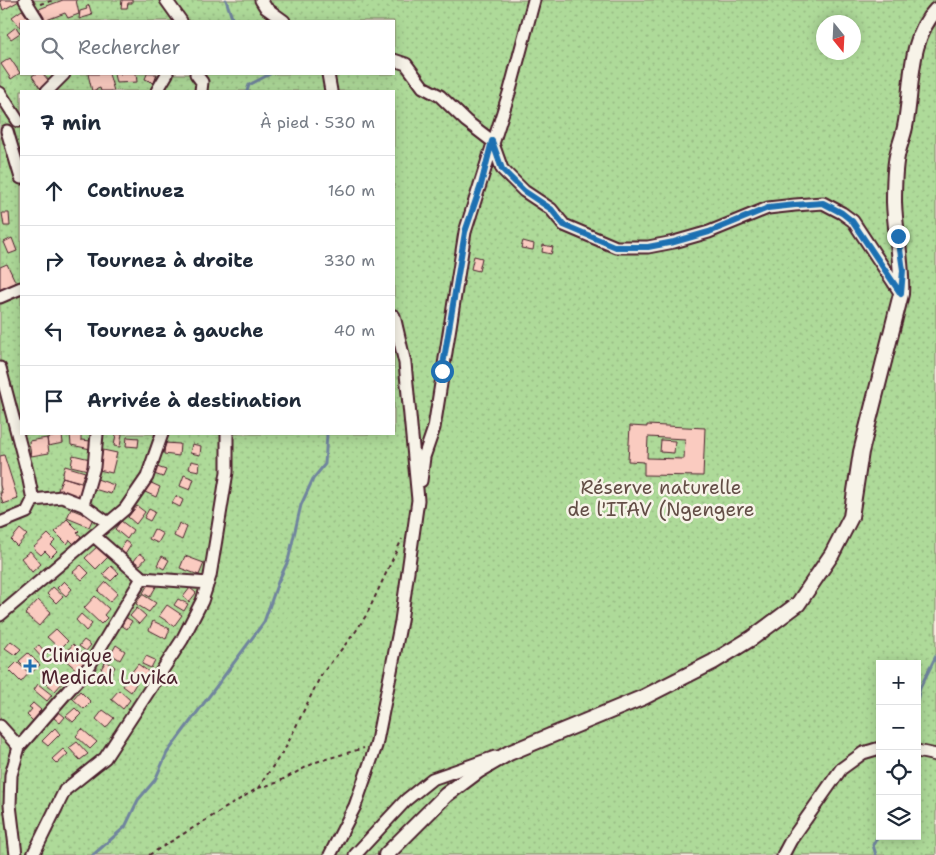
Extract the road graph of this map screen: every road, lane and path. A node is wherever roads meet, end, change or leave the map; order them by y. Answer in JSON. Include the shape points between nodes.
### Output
{"nodes":[{"id":1,"x":55,"y":0,"type":"edge"},
{"id":2,"x":166,"y":0,"type":"edge"},
{"id":3,"x":261,"y":0,"type":"edge"},
{"id":4,"x":534,"y":0,"type":"edge"},
{"id":5,"x":27,"y":3,"type":"edge"},
{"id":6,"x":936,"y":10,"type":"edge"},
{"id":7,"x":37,"y":20,"type":"edge"},
{"id":8,"x":180,"y":20,"type":"edge"},
{"id":9,"x":283,"y":20,"type":"edge"},
{"id":10,"x":395,"y":60,"type":"edge"},
{"id":11,"x":63,"y":75,"type":"edge"},
{"id":12,"x":166,"y":75,"type":"edge"},
{"id":13,"x":197,"y":75,"type":"edge"},
{"id":14,"x":328,"y":75,"type":"edge"},
{"id":15,"x":50,"y":90,"type":"edge"},
{"id":16,"x":158,"y":90,"type":"edge"},
{"id":17,"x":201,"y":90,"type":"edge"},
{"id":18,"x":331,"y":90,"type":"edge"},
{"id":19,"x":0,"y":93,"type":"edge"},
{"id":20,"x":20,"y":120,"type":"edge"},
{"id":21,"x":3,"y":133,"type":"edge"},
{"id":22,"x":492,"y":141,"type":"junction"},
{"id":23,"x":20,"y":176,"type":"edge"},
{"id":24,"x":20,"y":288,"type":"edge"},
{"id":25,"x":901,"y":294,"type":"junction"},
{"id":26,"x":0,"y":298,"type":"edge"},
{"id":27,"x":395,"y":320,"type":"edge"},
{"id":28,"x":0,"y":368,"type":"edge"},
{"id":29,"x":97,"y":435,"type":"edge"},
{"id":30,"x":162,"y":435,"type":"edge"},
{"id":31,"x":227,"y":435,"type":"edge"},
{"id":32,"x":33,"y":500,"type":"junction"},
{"id":33,"x":418,"y":500,"type":"junction"},
{"id":34,"x":82,"y":505,"type":"junction"},
{"id":35,"x":415,"y":521,"type":"junction"},
{"id":36,"x":0,"y":523,"type":"edge"},
{"id":37,"x":108,"y":523,"type":"junction"},
{"id":38,"x":94,"y":536,"type":"junction"},
{"id":39,"x":142,"y":578,"type":"junction"},
{"id":40,"x":208,"y":583,"type":"junction"},
{"id":41,"x":0,"y":615,"type":"edge"},
{"id":42,"x":0,"y":726,"type":"edge"},
{"id":43,"x":376,"y":746,"type":"junction"},
{"id":44,"x":19,"y":748,"type":"junction"},
{"id":45,"x":876,"y":749,"type":"edge"},
{"id":46,"x":921,"y":752,"type":"edge"},
{"id":47,"x":509,"y":753,"type":"junction"},
{"id":48,"x":936,"y":756,"type":"edge"},
{"id":49,"x":258,"y":788,"type":"junction"},
{"id":50,"x":16,"y":855,"type":"edge"},
{"id":51,"x":33,"y":855,"type":"edge"},
{"id":52,"x":150,"y":855,"type":"edge"},
{"id":53,"x":330,"y":855,"type":"edge"},
{"id":54,"x":354,"y":855,"type":"edge"},
{"id":55,"x":386,"y":855,"type":"edge"},
{"id":56,"x":783,"y":855,"type":"edge"}],
"edges":[{"from":1,"to":5,"type":"path"},
{"from":2,"to":8,"type":"street"},
{"from":3,"to":9,"type":"street"},
{"from":4,"to":22,"type":"street","via":[[510,90]]},
{"from":5,"to":7,"type":"street"},
{"from":6,"to":25,"type":"street","via":[[922,32],[914,60],[905,128],[897,158],[894,202],[903,270]]},
{"from":10,"to":22,"type":"street","via":[[406,64],[423,87],[440,96]]},
{"from":11,"to":15,"type":"street"},
{"from":12,"to":16,"type":"street"},
{"from":13,"to":17,"type":"street","via":[[202,82]]},
{"from":14,"to":18,"type":"street"},
{"from":19,"to":20,"type":"street"},
{"from":20,"to":21,"type":"street"},
{"from":21,"to":23,"type":"street"},
{"from":22,"to":25,"type":"street","via":[[502,169],[524,191],[551,209],[564,225],[616,247],[648,247],[674,242],[709,232],[768,208],[823,203],[852,221]]},
{"from":22,"to":33,"type":"street","via":[[465,232],[434,428],[424,456]]},
{"from":24,"to":26,"type":"street"},
{"from":25,"to":47,"type":"street","via":[[861,452],[851,517],[832,554],[798,604],[713,662],[644,697]]},
{"from":27,"to":33,"type":"street","via":[[406,363]]},
{"from":28,"to":32,"type":"street"},
{"from":29,"to":34,"type":"street","via":[[94,468]]},
{"from":30,"to":37,"type":"street","via":[[147,477],[125,509]]},
{"from":31,"to":40,"type":"street","via":[[227,472]]},
{"from":32,"to":34,"type":"street","via":[[62,496]]},
{"from":32,"to":36,"type":"street","via":[[27,512]]},
{"from":33,"to":35,"type":"street"},
{"from":34,"to":37,"type":"street"},
{"from":35,"to":43,"type":"street","via":[[401,621]]},
{"from":35,"to":49,"type":"path","via":[[402,538],[367,614],[321,674],[286,747]]},
{"from":37,"to":38,"type":"street"},
{"from":38,"to":39,"type":"street"},
{"from":38,"to":41,"type":"street"},
{"from":39,"to":40,"type":"street"},
{"from":39,"to":44,"type":"street","via":[[88,668]]},
{"from":40,"to":51,"type":"street","via":[[182,640],[125,730],[105,758],[65,790]]},
{"from":42,"to":44,"type":"street"},
{"from":43,"to":49,"type":"path","via":[[316,762],[276,783]]},
{"from":43,"to":53,"type":"street","via":[[355,806]]},
{"from":44,"to":50,"type":"street","via":[[11,775],[10,805]]},
{"from":45,"to":56,"type":"street","via":[[863,753],[841,769]]},
{"from":46,"to":48,"type":"street"},
{"from":47,"to":54,"type":"street","via":[[432,779],[406,800]]},
{"from":47,"to":55,"type":"street","via":[[446,795]]},
{"from":49,"to":52,"type":"path"}]}
